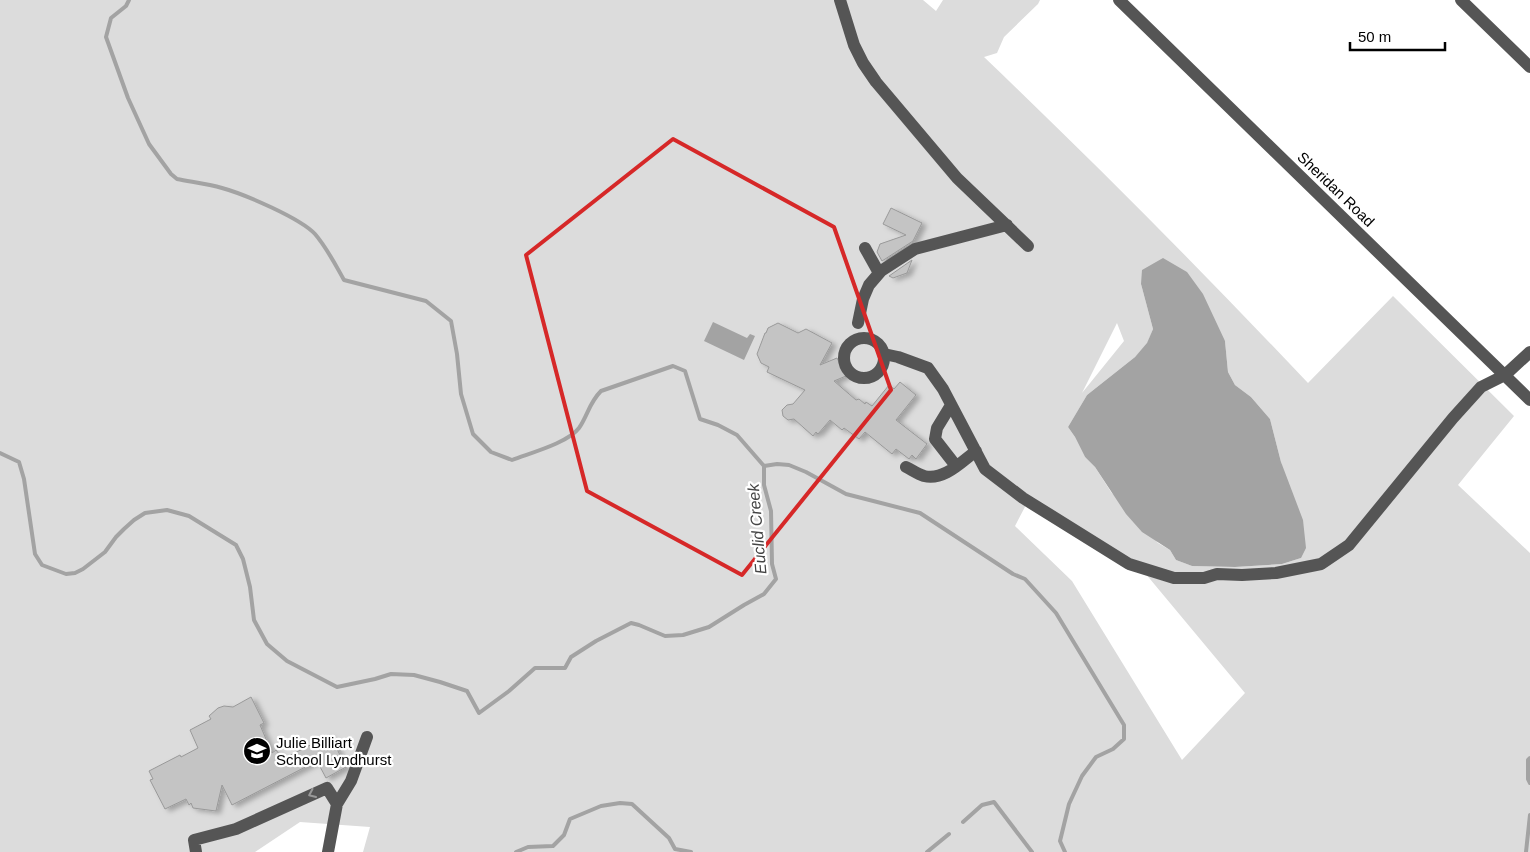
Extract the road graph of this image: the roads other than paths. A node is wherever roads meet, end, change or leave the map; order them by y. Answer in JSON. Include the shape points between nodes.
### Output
{"nodes":[{"id":1,"x":840,"y":0,"type":"edge"},
{"id":2,"x":1119,"y":0,"type":"edge"},
{"id":3,"x":1461,"y":0,"type":"edge"},
{"id":4,"x":1530,"y":68,"type":"edge"},
{"id":5,"x":1007,"y":225,"type":"junction"},
{"id":6,"x":1028,"y":246,"type":"dead end"},
{"id":7,"x":865,"y":248,"type":"dead end"},
{"id":8,"x":879,"y":273,"type":"junction"},
{"id":9,"x":858,"y":323,"type":"dead end"},
{"id":10,"x":1530,"y":352,"type":"edge"},
{"id":11,"x":884,"y":354,"type":"dead end"},
{"id":12,"x":1505,"y":375,"type":"junction"},
{"id":13,"x":1530,"y":400,"type":"edge"},
{"id":14,"x":951,"y":405,"type":"junction"},
{"id":15,"x":976,"y":451,"type":"junction"},
{"id":16,"x":956,"y":466,"type":"junction"},
{"id":17,"x":906,"y":467,"type":"dead end"},
{"id":18,"x":367,"y":737,"type":"dead end"},
{"id":19,"x":337,"y":804,"type":"junction"},
{"id":20,"x":196,"y":852,"type":"edge"},
{"id":21,"x":328,"y":852,"type":"edge"}],
"edges":[{"from":1,"to":5,"type":"street","via":[[854,45],[876,82],[957,178]]},
{"from":2,"to":12,"type":"street","name":"Sheridan Road"},
{"from":3,"to":4,"type":"street"},
{"from":5,"to":6,"type":"street"},
{"from":5,"to":8,"type":"street","via":[[915,249]]},
{"from":7,"to":8,"type":"street"},
{"from":8,"to":9,"type":"street","via":[[863,299]]},
{"from":10,"to":12,"type":"street"},
{"from":11,"to":14,"type":"street","via":[[928,368]]},
{"from":12,"to":13,"type":"street","name":"Sheridan Road"},
{"from":12,"to":15,"type":"street","via":[[1482,387],[1453,418],[1349,545],[1321,564],[1276,574],[1174,578],[1128,564],[1023,498],[986,469]]},
{"from":14,"to":15,"type":"street"},
{"from":14,"to":16,"type":"street","via":[[937,428],[935,439]]},
{"from":15,"to":16,"type":"street"},
{"from":16,"to":17,"type":"street","via":[[932,477],[922,476]]},
{"from":18,"to":19,"type":"street","via":[[351,781]]},
{"from":19,"to":20,"type":"street","one_way":true,"via":[[327,788],[236,828],[194,840]]},
{"from":19,"to":21,"type":"street"}]}
